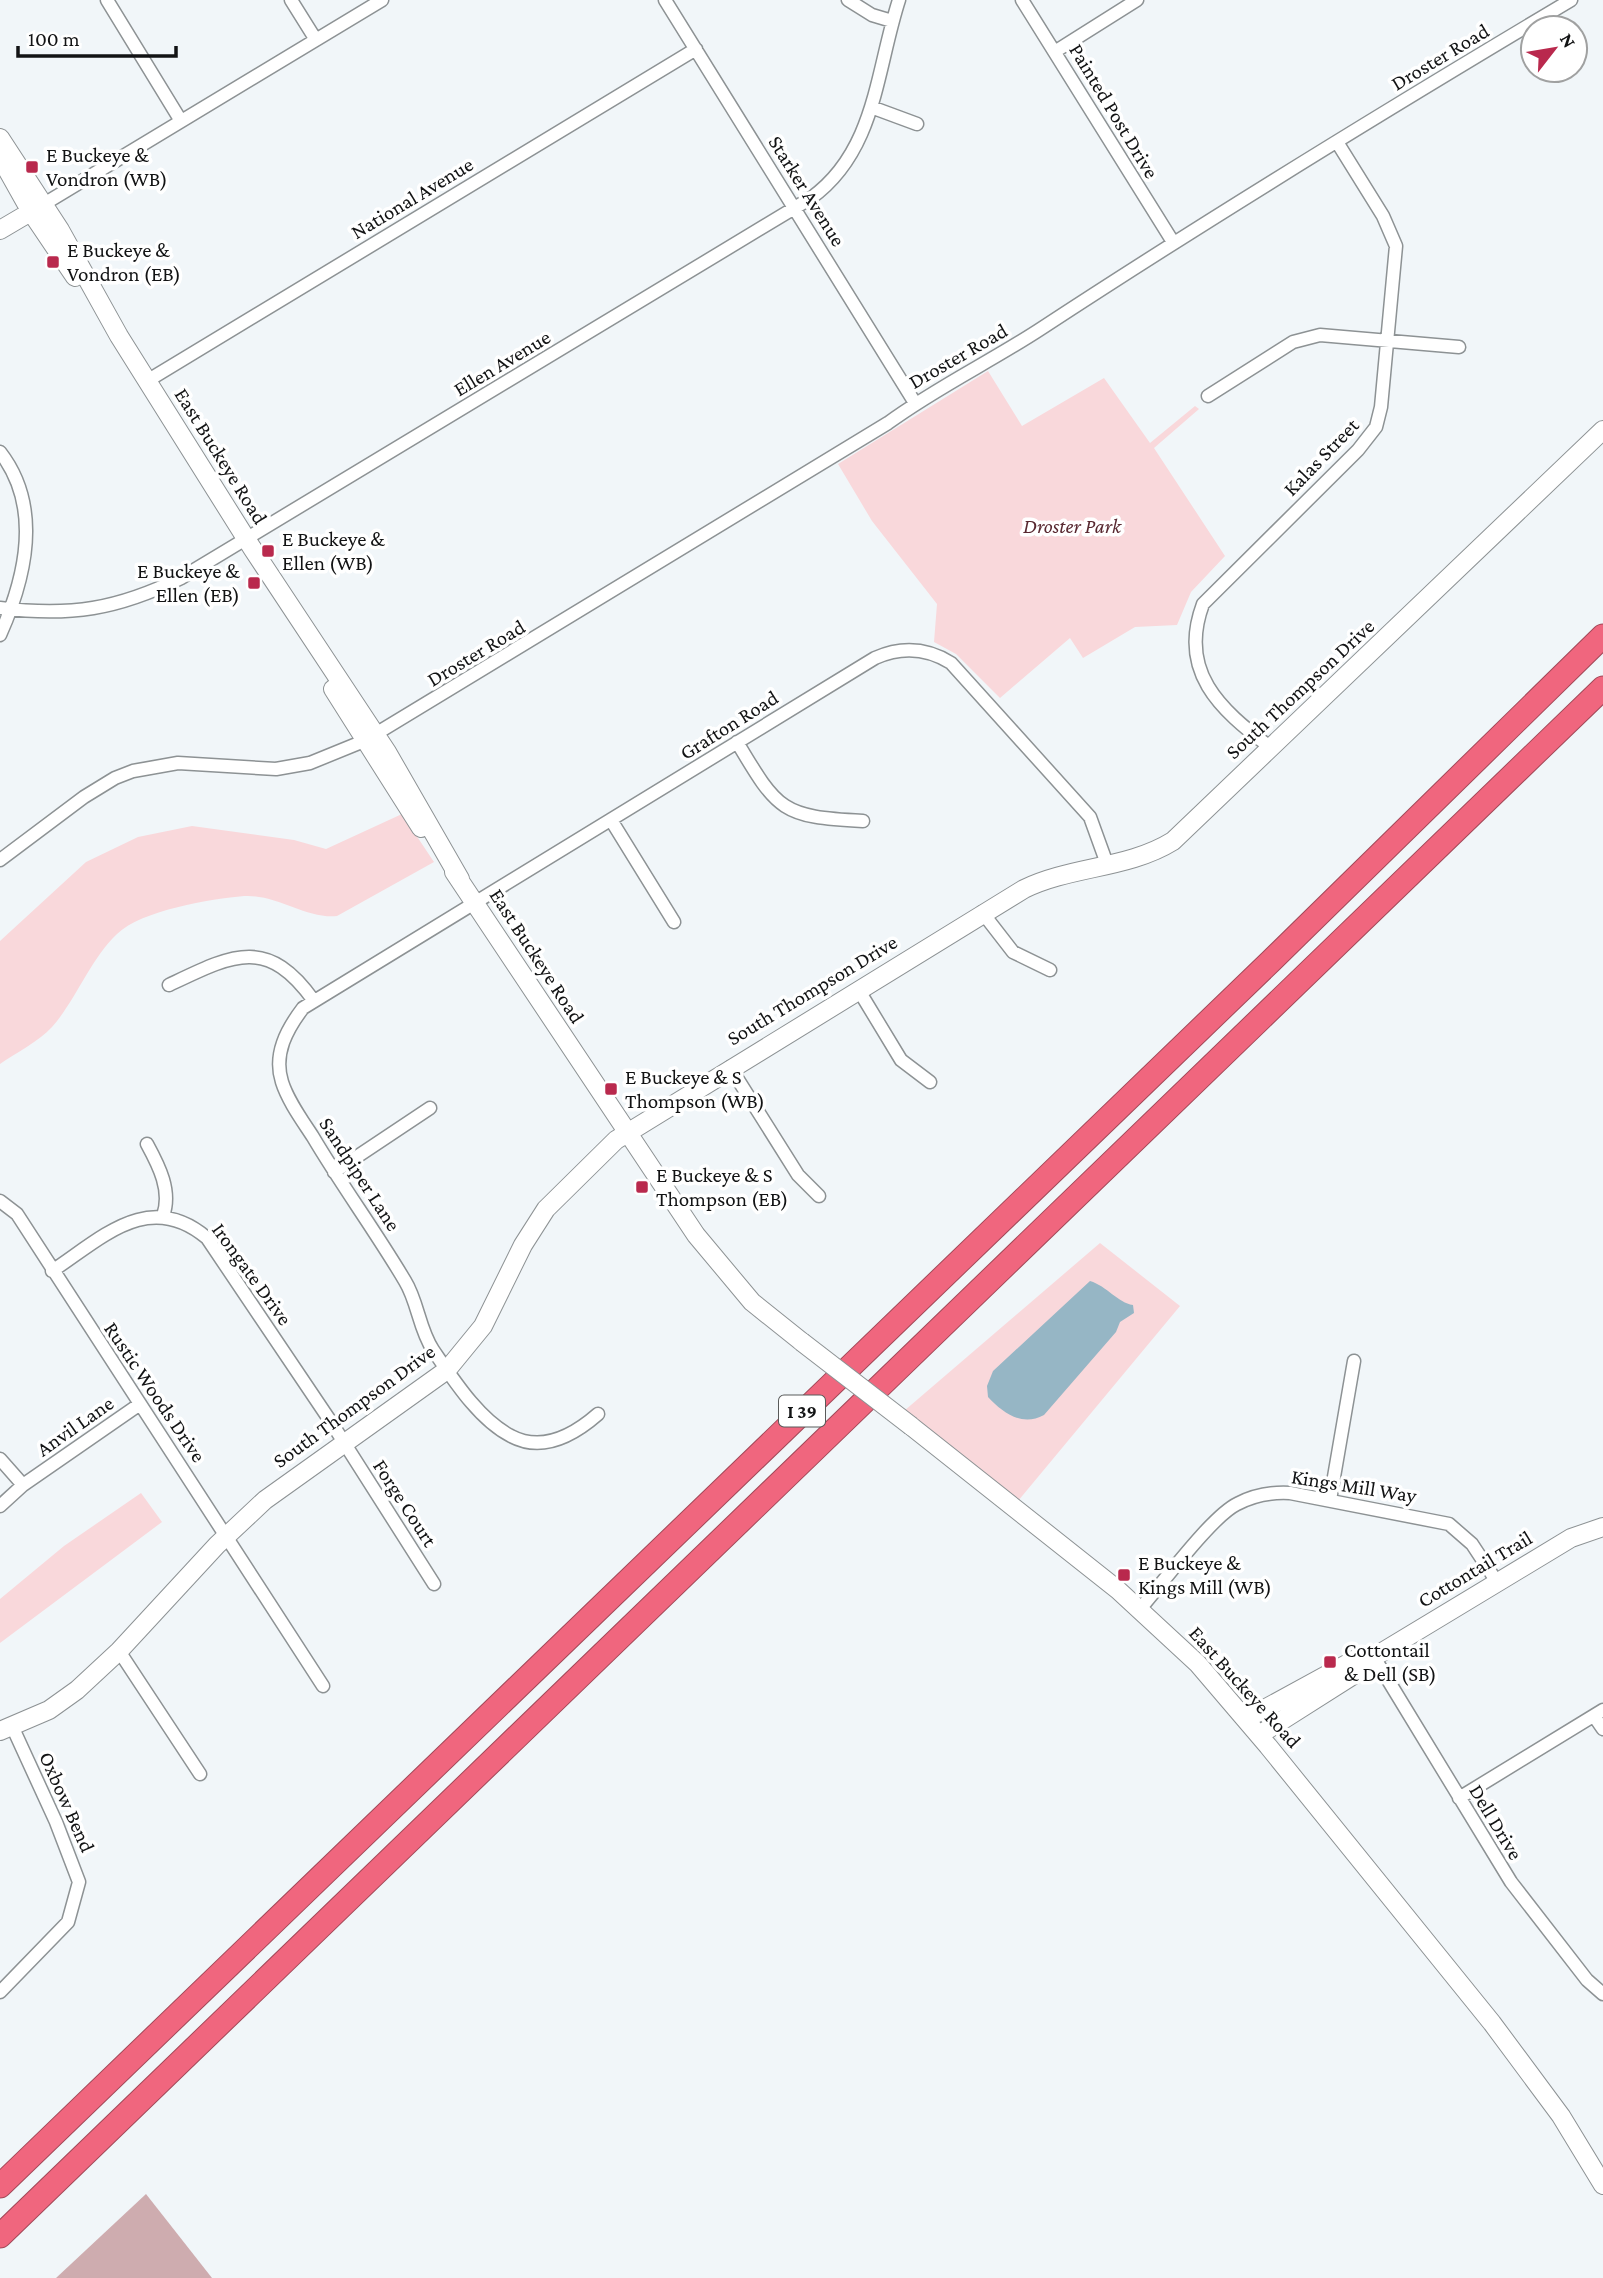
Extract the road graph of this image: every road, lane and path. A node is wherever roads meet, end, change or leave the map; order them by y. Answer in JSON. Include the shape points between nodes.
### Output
{"nodes":[{"id":1,"x":107,"y":0,"type":"edge"},
{"id":2,"x":292,"y":0,"type":"edge"},
{"id":3,"x":382,"y":0,"type":"edge"},
{"id":4,"x":665,"y":0,"type":"edge"},
{"id":5,"x":848,"y":0,"type":"edge"},
{"id":6,"x":899,"y":0,"type":"edge"},
{"id":7,"x":1022,"y":0,"type":"edge"},
{"id":8,"x":1137,"y":0,"type":"edge"},
{"id":9,"x":1571,"y":0,"type":"edge"},
{"id":10,"x":892,"y":21,"type":"junction"},
{"id":11,"x":316,"y":40,"type":"junction"},
{"id":12,"x":696,"y":49,"type":"junction"},
{"id":13,"x":1056,"y":51,"type":"junction"},
{"id":14,"x":871,"y":107,"type":"junction"},
{"id":15,"x":181,"y":121,"type":"junction"},
{"id":16,"x":917,"y":124,"type":"dead end"},
{"id":17,"x":0,"y":138,"type":"edge"},
{"id":18,"x":1337,"y":142,"type":"junction"},
{"id":19,"x":0,"y":157,"type":"edge"},
{"id":20,"x":38,"y":208,"type":"junction"},
{"id":21,"x":795,"y":208,"type":"junction"},
{"id":22,"x":0,"y":230,"type":"edge"},
{"id":23,"x":1172,"y":242,"type":"junction"},
{"id":24,"x":1387,"y":340,"type":"junction"},
{"id":25,"x":1459,"y":347,"type":"dead end"},
{"id":26,"x":147,"y":381,"type":"junction"},
{"id":27,"x":1208,"y":396,"type":"dead end"},
{"id":28,"x":915,"y":403,"type":"junction"},
{"id":29,"x":1603,"y":430,"type":"edge"},
{"id":30,"x":0,"y":452,"type":"edge"},
{"id":31,"x":247,"y":540,"type":"junction"},
{"id":32,"x":5,"y":609,"type":"edge"},
{"id":33,"x":0,"y":635,"type":"edge"},
{"id":34,"x":1603,"y":636,"type":"edge"},
{"id":35,"x":1603,"y":688,"type":"edge"},
{"id":36,"x":370,"y":738,"type":"junction"},
{"id":37,"x":737,"y":742,"type":"junction"},
{"id":38,"x":1270,"y":747,"type":"junction"},
{"id":39,"x":611,"y":820,"type":"junction"},
{"id":40,"x":863,"y":821,"type":"dead end"},
{"id":41,"x":0,"y":860,"type":"edge"},
{"id":42,"x":1107,"y":864,"type":"junction"},
{"id":43,"x":475,"y":902,"type":"junction"},
{"id":44,"x":982,"y":912,"type":"junction"},
{"id":45,"x":674,"y":922,"type":"dead end"},
{"id":46,"x":1050,"y":970,"type":"dead end"},
{"id":47,"x":169,"y":985,"type":"dead end"},
{"id":48,"x":858,"y":989,"type":"junction"},
{"id":49,"x":314,"y":1001,"type":"junction"},
{"id":50,"x":730,"y":1066,"type":"junction"},
{"id":51,"x":930,"y":1083,"type":"dead end"},
{"id":52,"x":430,"y":1108,"type":"dead end"},
{"id":53,"x":623,"y":1135,"type":"junction"},
{"id":54,"x":147,"y":1144,"type":"dead end"},
{"id":55,"x":334,"y":1172,"type":"junction"},
{"id":56,"x":819,"y":1196,"type":"dead end"},
{"id":57,"x":0,"y":1201,"type":"edge"},
{"id":58,"x":163,"y":1216,"type":"junction"},
{"id":59,"x":52,"y":1271,"type":"junction"},
{"id":60,"x":1354,"y":1361,"type":"dead end"},
{"id":61,"x":447,"y":1370,"type":"junction"},
{"id":62,"x":140,"y":1404,"type":"junction"},
{"id":63,"x":598,"y":1414,"type":"dead end"},
{"id":64,"x":343,"y":1442,"type":"junction"},
{"id":65,"x":0,"y":1459,"type":"edge"},
{"id":66,"x":23,"y":1485,"type":"junction"},
{"id":67,"x":1330,"y":1500,"type":"junction"},
{"id":68,"x":0,"y":1506,"type":"edge"},
{"id":69,"x":1603,"y":1527,"type":"edge"},
{"id":70,"x":227,"y":1534,"type":"junction"},
{"id":71,"x":1497,"y":1583,"type":"junction"},
{"id":72,"x":434,"y":1584,"type":"dead end"},
{"id":73,"x":1140,"y":1609,"type":"junction"},
{"id":74,"x":119,"y":1651,"type":"junction"},
{"id":75,"x":1374,"y":1657,"type":"junction"},
{"id":76,"x":323,"y":1686,"type":"dead end"},
{"id":77,"x":1599,"y":1713,"type":"edge"},
{"id":78,"x":1245,"y":1720,"type":"junction"},
{"id":79,"x":6,"y":1728,"type":"edge"},
{"id":80,"x":1603,"y":1729,"type":"edge"},
{"id":81,"x":1259,"y":1735,"type":"junction"},
{"id":82,"x":201,"y":1774,"type":"dead end"},
{"id":83,"x":1459,"y":1798,"type":"junction"},
{"id":84,"x":0,"y":1992,"type":"edge"},
{"id":85,"x":1603,"y":1994,"type":"edge"},
{"id":86,"x":1603,"y":2185,"type":"edge"},
{"id":87,"x":0,"y":2186,"type":"edge"},
{"id":88,"x":0,"y":2236,"type":"edge"}],
"edges":[{"from":1,"to":15,"type":"street"},
{"from":2,"to":11,"type":"street"},
{"from":3,"to":11,"type":"street"},
{"from":4,"to":12,"type":"street","name":"Starker Avenue"},
{"from":5,"to":10,"type":"street"},
{"from":6,"to":10,"type":"street","name":"Ellen Avenue"},
{"from":7,"to":13,"type":"street","name":"Painted Post Drive"},
{"from":8,"to":13,"type":"street"},
{"from":9,"to":18,"type":"street","name":"Droster Road"},
{"from":10,"to":14,"type":"street","name":"Ellen Avenue"},
{"from":11,"to":15,"type":"street"},
{"from":12,"to":21,"type":"street","name":"Starker Avenue"},
{"from":12,"to":26,"type":"street","name":"National Avenue"},
{"from":13,"to":23,"type":"street","name":"Painted Post Drive"},
{"from":14,"to":16,"type":"street"},
{"from":14,"to":21,"type":"street","name":"Ellen Avenue","via":[[861,137],[840,173]]},
{"from":15,"to":20,"type":"street"},
{"from":17,"to":20,"type":"main road","name":"East Buckeye Road"},
{"from":18,"to":23,"type":"street","name":"Droster Road"},
{"from":18,"to":24,"type":"street","name":"Kalas Street","via":[[1396,246]]},
{"from":19,"to":20,"type":"main road","name":"East Buckeye Road"},
{"from":20,"to":22,"type":"main road"},
{"from":20,"to":26,"type":"main road","name":"East Buckeye Road"},
{"from":21,"to":28,"type":"street","name":"Starker Avenue"},
{"from":21,"to":31,"type":"street","name":"Ellen Avenue"},
{"from":23,"to":28,"type":"street","name":"Droster Road","via":[[1017,344]]},
{"from":24,"to":25,"type":"street"},
{"from":24,"to":27,"type":"street","via":[[1332,334],[1308,337]]},
{"from":24,"to":38,"type":"street","name":"Kalas Street","via":[[1381,407],[1370,436],[1200,612],[1194,648],[1204,681]]},
{"from":26,"to":31,"type":"main road","name":"East Buckeye Road"},
{"from":28,"to":36,"type":"street","name":"Droster Road"},
{"from":29,"to":38,"type":"main road","name":"South Thompson Drive"},
{"from":30,"to":32,"type":"street","via":[[21,491],[27,532],[23,562]]},
{"from":31,"to":32,"type":"street","name":"Ellen Avenue","via":[[163,587],[112,606],[58,613]]},
{"from":31,"to":36,"type":"main road","name":"East Buckeye Road"},
{"from":32,"to":33,"type":"street"},
{"from":34,"to":87,"type":"highway","number":"I 39"},
{"from":35,"to":88,"type":"highway","number":"I 39"},
{"from":36,"to":41,"type":"street","name":"Droster Road","via":[[286,768],[178,763],[133,771],[84,797]]},
{"from":36,"to":43,"type":"main road","name":"East Buckeye Road"},
{"from":37,"to":39,"type":"street","name":"Grafton Road"},
{"from":37,"to":40,"type":"street","via":[[765,788],[788,810],[815,819]]},
{"from":37,"to":42,"type":"street","name":"Grafton Road","via":[[885,654],[904,650],[935,654],[951,663],[1090,817]]},
{"from":38,"to":42,"type":"main road","name":"South Thompson Drive","via":[[1173,841],[1150,853]]},
{"from":39,"to":43,"type":"street","name":"Grafton Road"},
{"from":39,"to":45,"type":"street"},
{"from":42,"to":44,"type":"main road","name":"South Thompson Drive","via":[[1044,879]]},
{"from":43,"to":49,"type":"street","name":"Grafton Road"},
{"from":43,"to":53,"type":"main road","name":"East Buckeye Road"},
{"from":44,"to":46,"type":"street","via":[[1013,952]]},
{"from":44,"to":48,"type":"main road","name":"South Thompson Drive"},
{"from":47,"to":49,"type":"street","via":[[216,964],[252,957],[283,966]]},
{"from":48,"to":50,"type":"main road","name":"South Thompson Drive"},
{"from":48,"to":51,"type":"street","via":[[901,1060]]},
{"from":49,"to":55,"type":"street","name":"Sandpiper Lane","via":[[287,1030],[279,1067],[292,1103]]},
{"from":50,"to":53,"type":"main road","name":"South Thompson Drive"},
{"from":50,"to":56,"type":"street","via":[[798,1175]]},
{"from":52,"to":55,"type":"street"},
{"from":53,"to":61,"type":"main road","name":"South Thompson Drive","via":[[546,1209],[484,1325]]},
{"from":53,"to":73,"type":"main road","name":"East Buckeye Road","bridge":true,"via":[[652,1192],[694,1249],[736,1293]]},
{"from":54,"to":58,"type":"street","via":[[164,1180]]},
{"from":55,"to":61,"type":"street","name":"Sandpiper Lane","via":[[405,1280],[430,1346]]},
{"from":57,"to":59,"type":"street","name":"Rustic Woods Drive","via":[[16,1214]]},
{"from":58,"to":59,"type":"street","via":[[125,1223]]},
{"from":58,"to":64,"type":"street","name":"Irongate Drive","via":[[183,1221],[207,1238]]},
{"from":59,"to":62,"type":"street","name":"Rustic Woods Drive"},
{"from":60,"to":67,"type":"street"},
{"from":61,"to":63,"type":"street","name":"Sandpiper Lane","via":[[498,1428],[513,1438],[557,1440],[578,1432]]},
{"from":61,"to":64,"type":"main road","name":"South Thompson Drive"},
{"from":62,"to":66,"type":"street","name":"Anvil Lane"},
{"from":62,"to":70,"type":"street","name":"Rustic Woods Drive"},
{"from":64,"to":70,"type":"main road","name":"South Thompson Drive"},
{"from":64,"to":72,"type":"street","name":"Forge Court"},
{"from":65,"to":66,"type":"street"},
{"from":66,"to":68,"type":"street","name":"Anvil Lane"},
{"from":67,"to":71,"type":"street","name":"Kings Mill Way","via":[[1449,1524],[1472,1544]]},
{"from":67,"to":73,"type":"street","name":"Kings Mill Way","via":[[1279,1493],[1236,1504]]},
{"from":69,"to":71,"type":"main road","name":"Cottontail Trail","via":[[1572,1538]]},
{"from":70,"to":74,"type":"main road","name":"South Thompson Drive"},
{"from":70,"to":76,"type":"street","name":"Rustic Woods Drive"},
{"from":71,"to":75,"type":"main road","name":"Cottontail Trail"},
{"from":73,"to":78,"type":"main road","name":"East Buckeye Road","via":[[1198,1664]]},
{"from":74,"to":79,"type":"main road","name":"South Thompson Drive","via":[[62,1701]]},
{"from":74,"to":82,"type":"street"},
{"from":75,"to":78,"type":"main road","name":"Cottontail Trail","via":[[1356,1659]]},
{"from":75,"to":81,"type":"main road","name":"Cottontail Trail","via":[[1356,1674]]},
{"from":75,"to":83,"type":"street","name":"Dell Drive"},
{"from":77,"to":80,"type":"street"},
{"from":77,"to":83,"type":"street"},
{"from":78,"to":81,"type":"main road","name":"East Buckeye Road"},
{"from":79,"to":84,"type":"street","name":"Oxbow Bend","via":[[56,1822],[79,1882],[68,1922]]},
{"from":81,"to":86,"type":"main road","name":"East Buckeye Road","via":[[1492,2024],[1561,2116]]},
{"from":83,"to":85,"type":"street","name":"Dell Drive","via":[[1511,1882]]}]}
